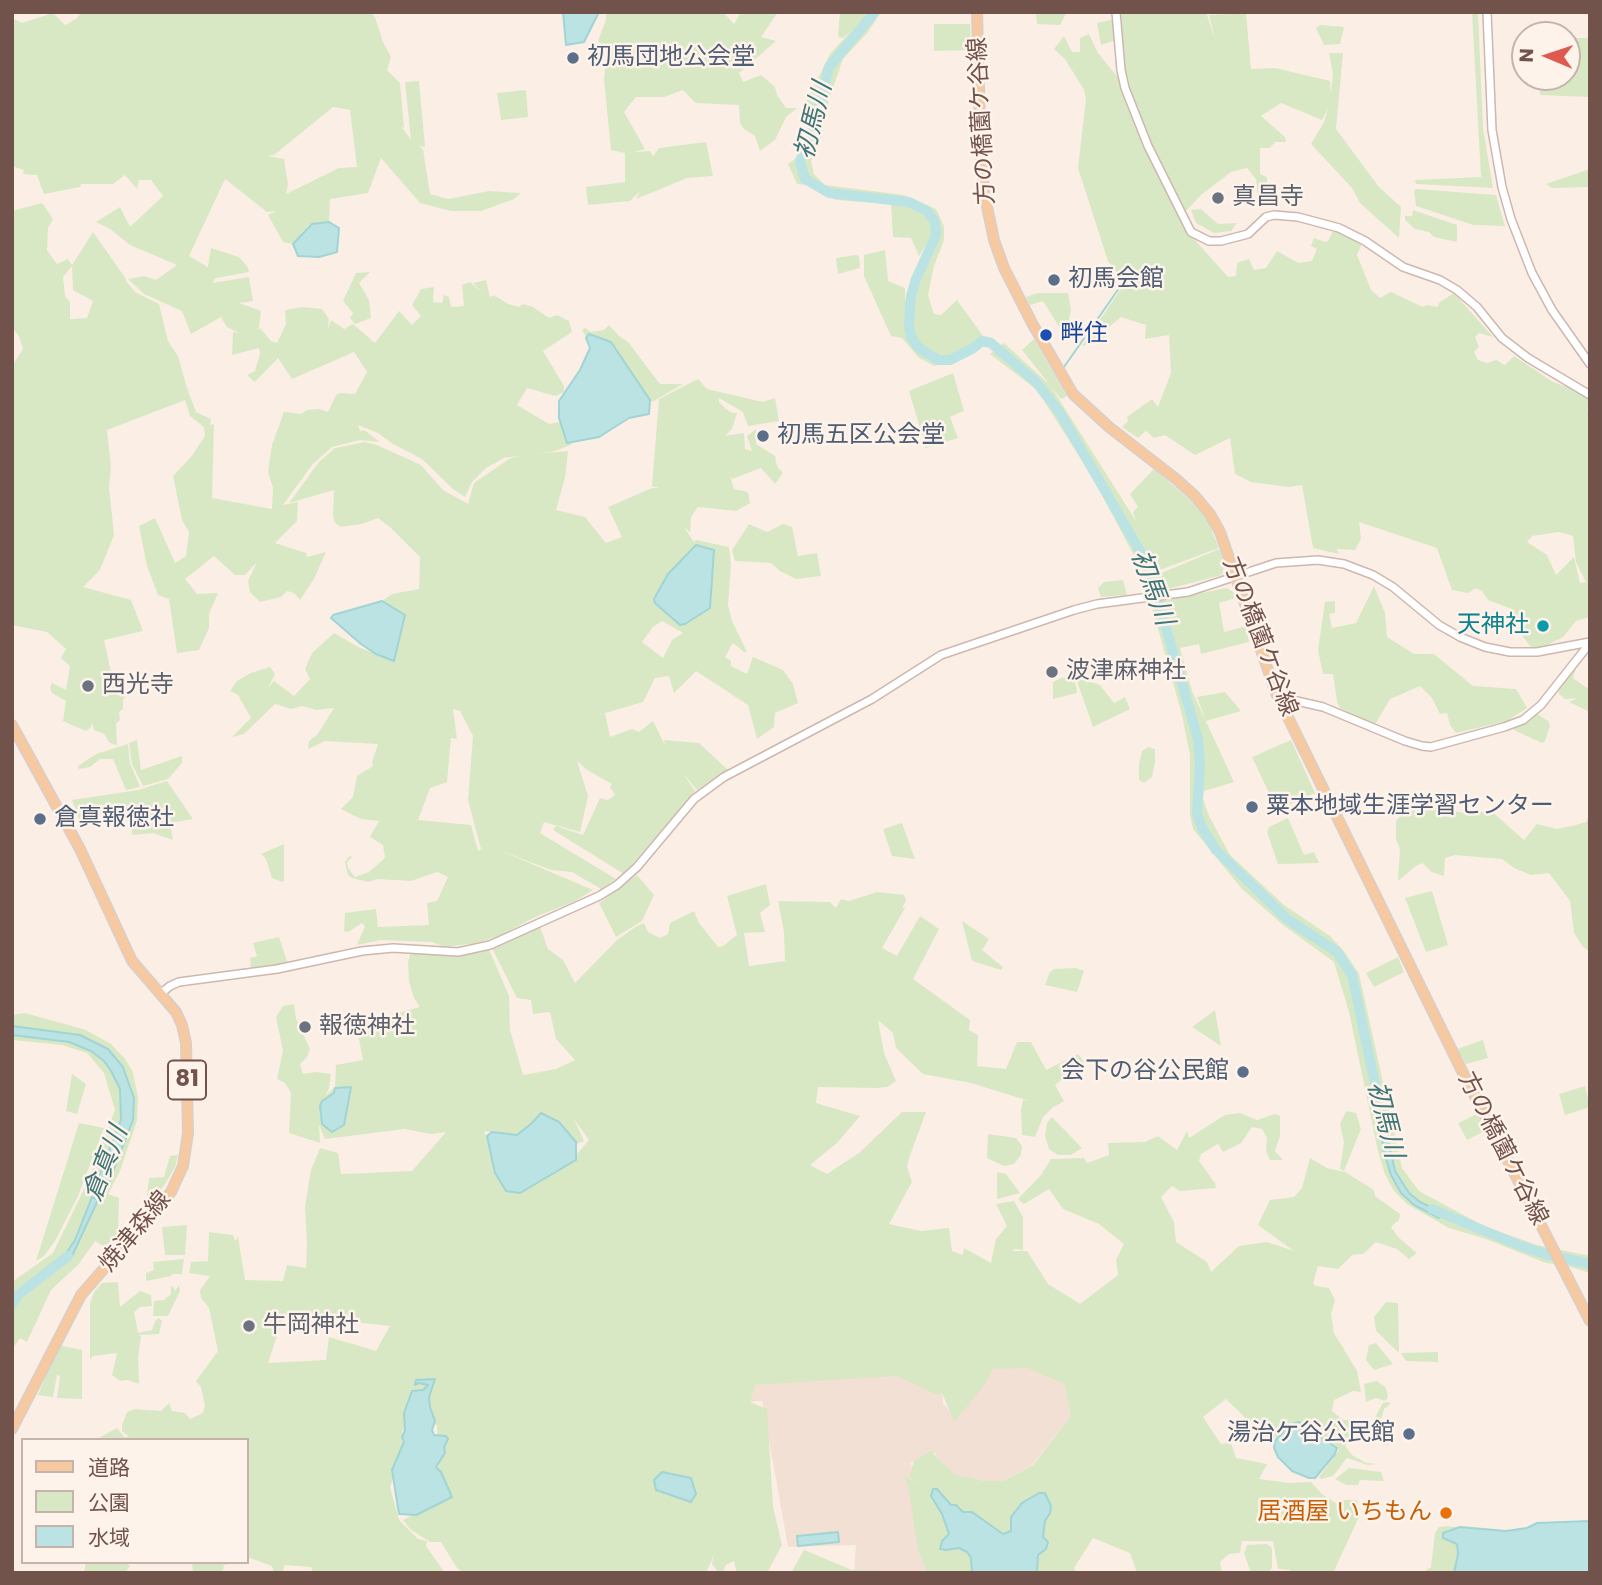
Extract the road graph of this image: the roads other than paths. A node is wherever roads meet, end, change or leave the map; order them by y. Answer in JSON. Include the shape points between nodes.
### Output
{"nodes":[{"id":1,"x":977,"y":12,"type":"edge"},
{"id":2,"x":1116,"y":12,"type":"edge"},
{"id":3,"x":1488,"y":12,"type":"edge"},
{"id":4,"x":1590,"y":364,"type":"edge"},
{"id":5,"x":1590,"y":396,"type":"edge"},
{"id":6,"x":1236,"y":576,"type":"junction"},
{"id":7,"x":1590,"y":642,"type":"edge"},
{"id":8,"x":1279,"y":697,"type":"junction"},
{"id":9,"x":12,"y":725,"type":"edge"},
{"id":10,"x":160,"y":995,"type":"junction"},
{"id":11,"x":1590,"y":1321,"type":"edge"},
{"id":12,"x":12,"y":1429,"type":"edge"}],
"edges":[{"from":1,"to":6,"type":"main road","name":"方の橋薗ケ谷線","via":[[981,161],[994,240],[1004,268],[1073,394],[1201,502],[1220,532]]},
{"from":2,"to":5,"type":"street","via":[[1125,88],[1191,232],[1221,242],[1248,234],[1274,215],[1339,228],[1403,267],[1457,290],[1528,359]]},
{"from":3,"to":4,"type":"street","via":[[1492,130],[1511,219],[1552,310]]},
{"from":6,"to":7,"type":"street","via":[[1288,561],[1328,561],[1373,575],[1439,625],[1485,647],[1537,652]]},
{"from":6,"to":8,"type":"main road","name":"方の橋薗ケ谷線"},
{"from":6,"to":10,"type":"street","via":[[1188,592],[1074,610],[941,655],[872,699],[709,786],[617,885],[490,945],[458,952],[362,951],[180,982]]},
{"from":7,"to":8,"type":"street","via":[[1541,705],[1523,720],[1431,747],[1323,707]]},
{"from":8,"to":11,"type":"main road","name":"方の橋薗ケ谷線"},
{"from":9,"to":10,"type":"main road","name":"焼津森線","number":"81","via":[[80,849],[132,961]]},
{"from":10,"to":12,"type":"main road","name":"焼津森線","number":"81","via":[[176,1012],[186,1043],[188,1133],[180,1176],[81,1295]]}]}
